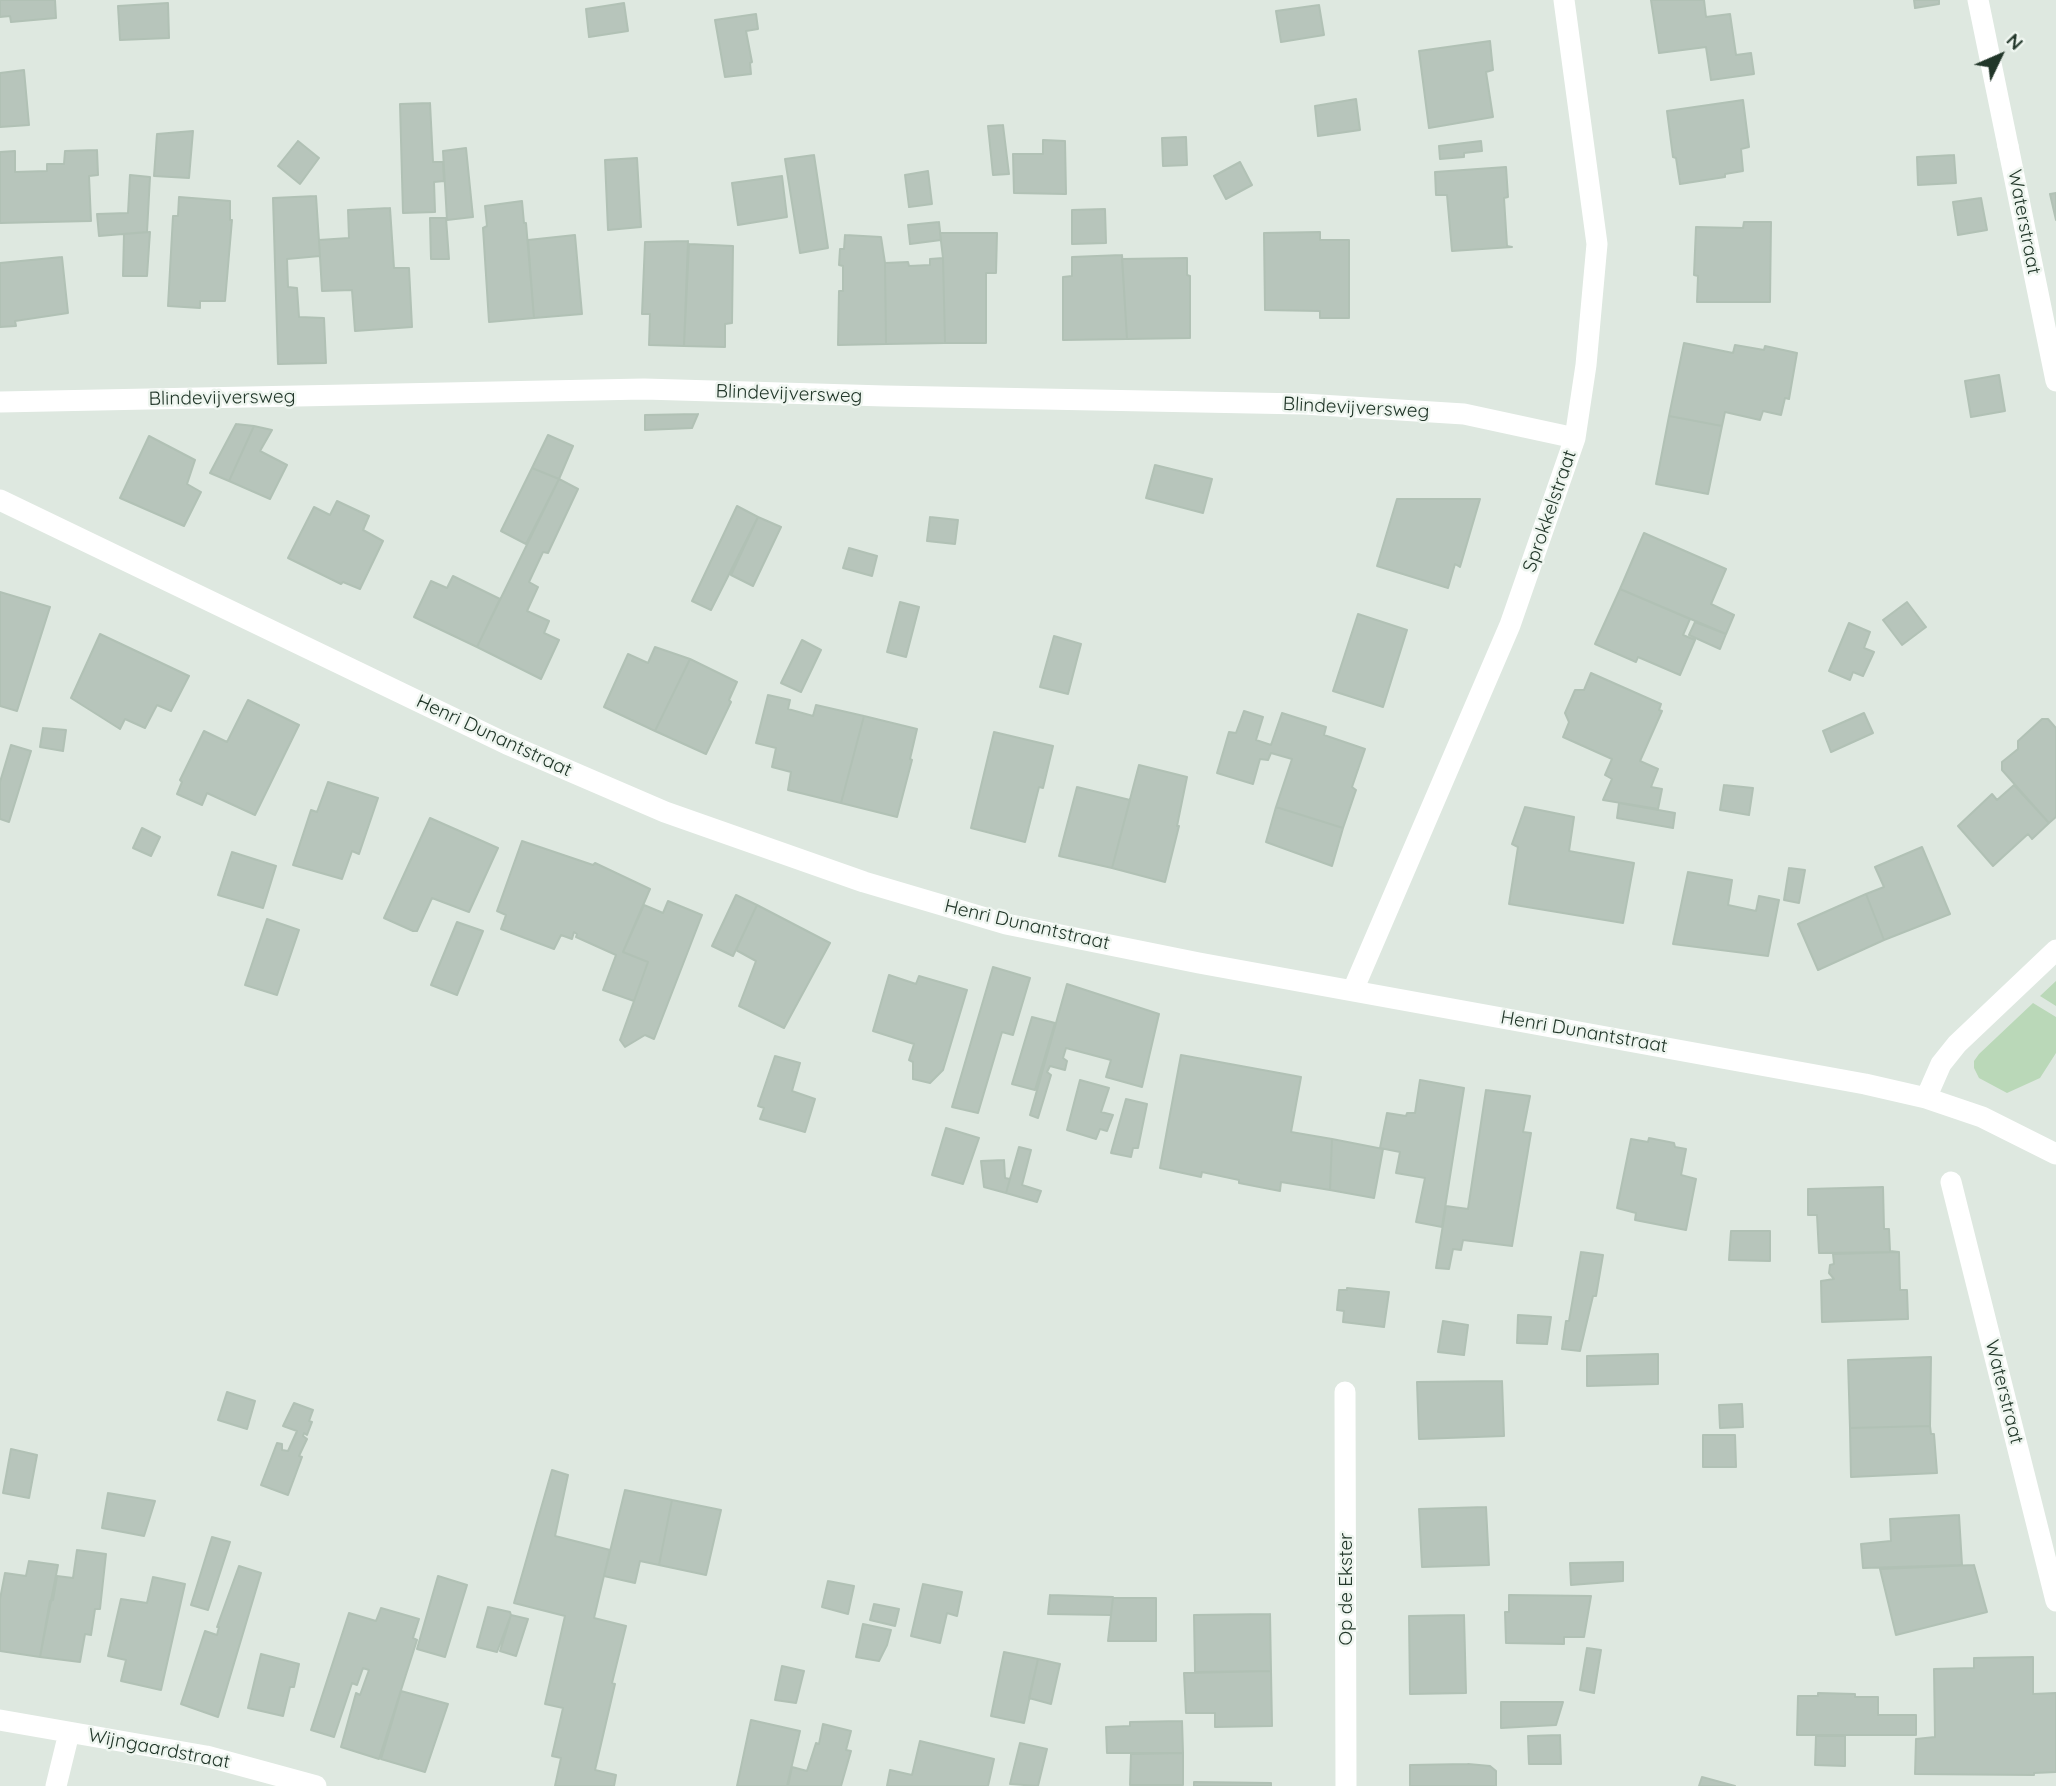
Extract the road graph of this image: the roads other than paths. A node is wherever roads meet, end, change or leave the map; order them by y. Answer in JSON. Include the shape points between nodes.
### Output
{"nodes":[{"id":1,"x":1564,"y":0,"type":"edge"},
{"id":2,"x":1978,"y":0,"type":"edge"},
{"id":3,"x":2056,"y":381,"type":"edge"},
{"id":4,"x":0,"y":402,"type":"edge"},
{"id":5,"x":1575,"y":438,"type":"junction"},
{"id":6,"x":0,"y":500,"type":"edge"},
{"id":7,"x":2056,"y":950,"type":"edge"},
{"id":8,"x":1353,"y":990,"type":"junction"},
{"id":9,"x":1926,"y":1098,"type":"junction"},
{"id":10,"x":2056,"y":1154,"type":"edge"},
{"id":11,"x":1951,"y":1182,"type":"dead end"},
{"id":12,"x":1345,"y":1392,"type":"dead end"},
{"id":13,"x":2056,"y":1601,"type":"edge"},
{"id":14,"x":0,"y":1720,"type":"edge"},
{"id":15,"x":69,"y":1733,"type":"junction"},
{"id":16,"x":56,"y":1786,"type":"edge"},
{"id":17,"x":316,"y":1786,"type":"edge"},
{"id":18,"x":1346,"y":1786,"type":"edge"}],
"edges":[{"from":1,"to":5,"type":"street","name":"Sprokkelstraat","via":[[1597,244]]},
{"from":2,"to":3,"type":"street","name":"Waterstraat"},
{"from":4,"to":5,"type":"street","name":"Blindevijversweg","via":[[644,389],[1304,404],[1464,414]]},
{"from":5,"to":8,"type":"street","name":"Sprokkelstraat","via":[[1510,625]]},
{"from":6,"to":8,"type":"street","name":"Henri Dunantstraat","via":[[507,744],[665,812],[864,882],[1006,924]]},
{"from":7,"to":9,"type":"street","via":[[1957,1044]]},
{"from":8,"to":9,"type":"street","name":"Henri Dunantstraat"},
{"from":9,"to":10,"type":"street","via":[[1982,1117]]},
{"from":11,"to":13,"type":"street","name":"Waterstraat"},
{"from":12,"to":18,"type":"street","name":"Op de Ekster"},
{"from":14,"to":15,"type":"street","name":"Wijngaardstraat"},
{"from":15,"to":16,"type":"street"},
{"from":15,"to":17,"type":"street","name":"Wijngaardstraat","via":[[206,1756]]}]}
